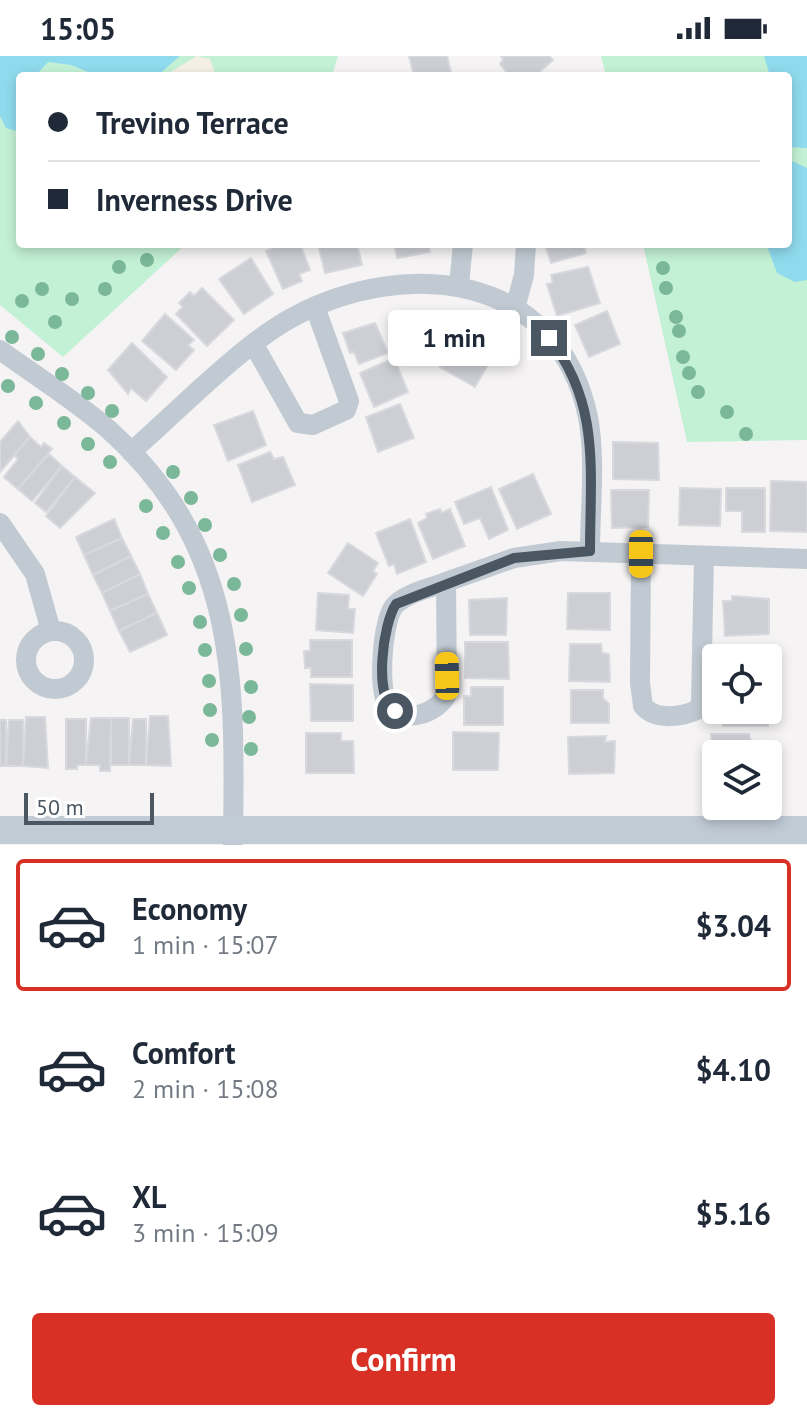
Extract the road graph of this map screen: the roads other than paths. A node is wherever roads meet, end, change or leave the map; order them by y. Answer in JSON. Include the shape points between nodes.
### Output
{"nodes":[{"id":1,"x":463,"y":248,"type":"edge"},
{"id":2,"x":526,"y":248,"type":"edge"},
{"id":3,"x":459,"y":285,"type":"junction"},
{"id":4,"x":315,"y":307,"type":"junction"},
{"id":5,"x":515,"y":308,"type":"junction"},
{"id":6,"x":254,"y":345,"type":"junction"},
{"id":7,"x":0,"y":350,"type":"edge"},
{"id":8,"x":131,"y":452,"type":"junction"},
{"id":9,"x":0,"y":523,"type":"edge"},
{"id":10,"x":590,"y":551,"type":"junction"},
{"id":11,"x":641,"y":554,"type":"junction"},
{"id":12,"x":704,"y":557,"type":"junction"},
{"id":13,"x":807,"y":559,"type":"edge"},
{"id":14,"x":446,"y":582,"type":"junction"},
{"id":15,"x":51,"y":631,"type":"dead end"},
{"id":16,"x":0,"y":830,"type":"edge"},
{"id":17,"x":807,"y":830,"type":"edge"},
{"id":18,"x":233,"y":838,"type":"edge"}],
"edges":[{"from":1,"to":3,"type":"street"},
{"from":2,"to":5,"type":"street"},
{"from":3,"to":4,"type":"street","via":[[412,283]]},
{"from":3,"to":5,"type":"street"},
{"from":4,"to":6,"type":"street"},
{"from":4,"to":6,"type":"street","via":[[349,401],[346,410],[313,425],[298,423]]},
{"from":5,"to":10,"type":"street","via":[[564,357],[587,415]]},
{"from":6,"to":8,"type":"street"},
{"from":7,"to":8,"type":"street"},
{"from":8,"to":18,"type":"street","via":[[183,517],[216,593],[229,655]]},
{"from":9,"to":15,"type":"street","via":[[35,574]]},
{"from":10,"to":11,"type":"street"},
{"from":10,"to":14,"type":"street","via":[[514,558]]},
{"from":11,"to":12,"type":"street"},
{"from":11,"to":12,"type":"street","via":[[643,706],[668,716],[688,714],[699,709],[701,701]]},
{"from":12,"to":13,"type":"street"},
{"from":14,"to":14,"type":"street","via":[[396,604],[389,614],[384,698],[395,711],[432,712],[447,694]]},
{"from":16,"to":18,"type":"main road"},
{"from":17,"to":18,"type":"main road"}]}
